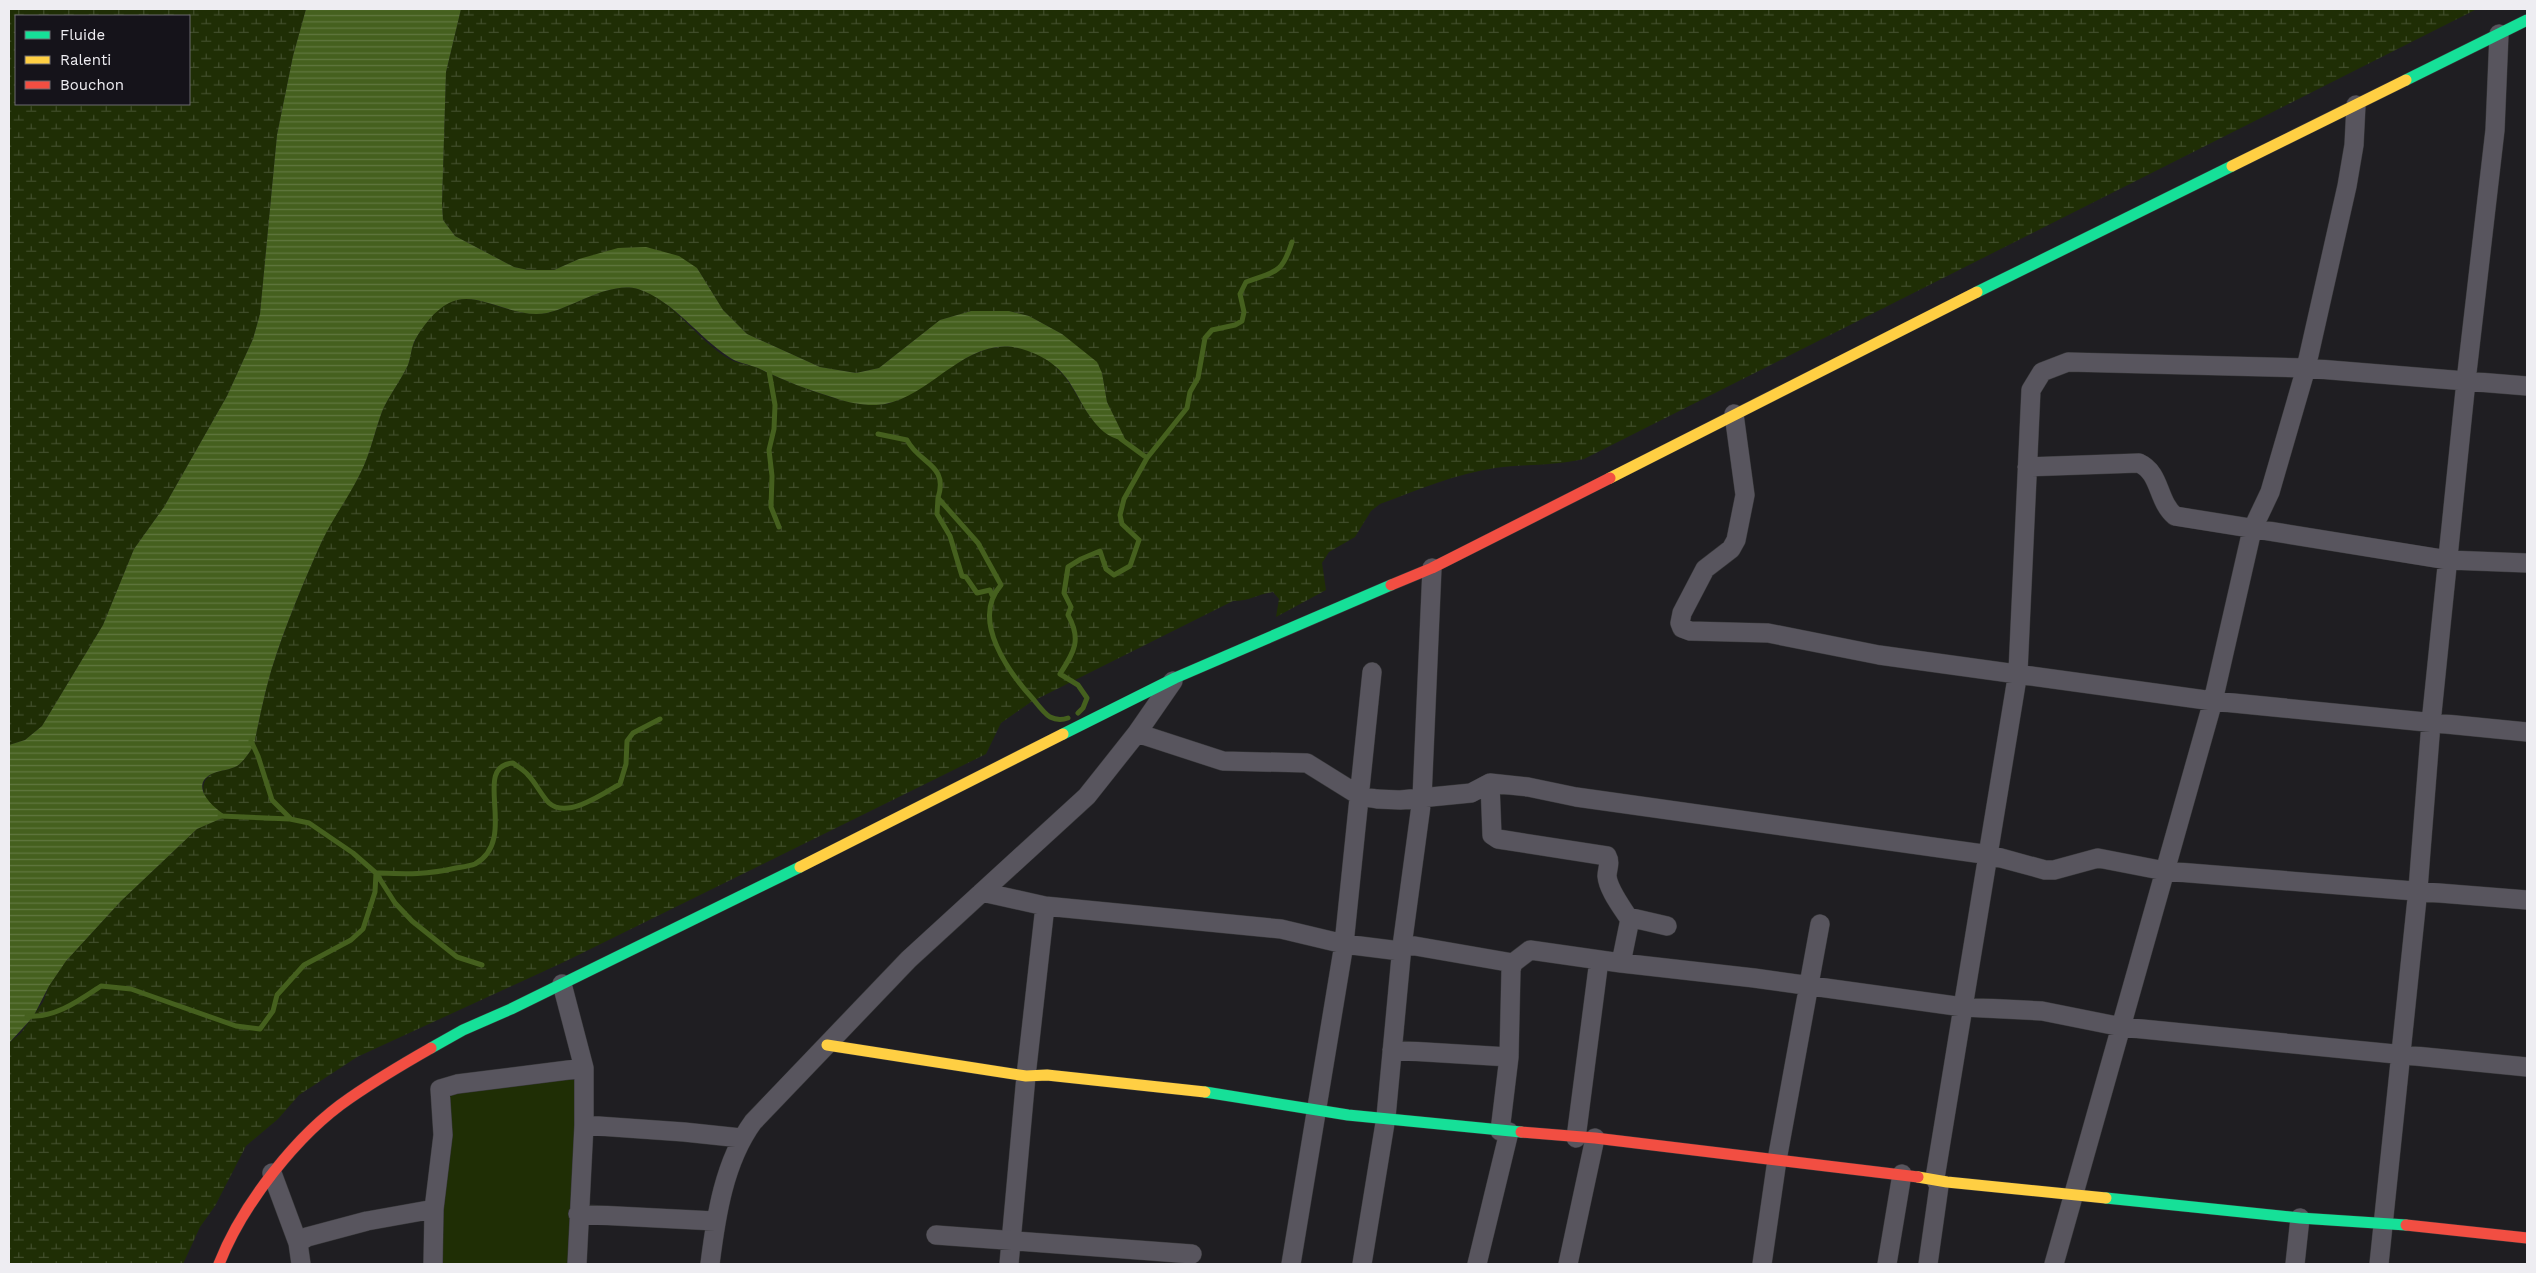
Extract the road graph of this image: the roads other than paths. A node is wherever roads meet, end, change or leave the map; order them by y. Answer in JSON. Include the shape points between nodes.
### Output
{"nodes":[{"id":1,"x":2527,"y":20,"type":"edge"},
{"id":2,"x":2499,"y":34,"type":"junction"},
{"id":3,"x":2356,"y":104,"type":"junction"},
{"id":4,"x":2306,"y":368,"type":"junction"},
{"id":5,"x":2466,"y":381,"type":"junction"},
{"id":6,"x":2527,"y":386,"type":"edge"},
{"id":7,"x":1734,"y":414,"type":"junction"},
{"id":8,"x":2028,"y":467,"type":"junction"},
{"id":9,"x":2252,"y":530,"type":"junction"},
{"id":10,"x":2448,"y":560,"type":"junction"},
{"id":11,"x":2527,"y":563,"type":"edge"},
{"id":12,"x":1432,"y":568,"type":"junction"},
{"id":13,"x":1372,"y":672,"type":"dead end"},
{"id":14,"x":2018,"y":672,"type":"junction"},
{"id":15,"x":1176,"y":678,"type":"junction"},
{"id":16,"x":2213,"y":701,"type":"junction"},
{"id":17,"x":2431,"y":723,"type":"junction"},
{"id":18,"x":2527,"y":732,"type":"edge"},
{"id":19,"x":1137,"y":733,"type":"junction"},
{"id":20,"x":1490,"y":783,"type":"junction"},
{"id":21,"x":1360,"y":796,"type":"junction"},
{"id":22,"x":1422,"y":798,"type":"junction"},
{"id":23,"x":1990,"y":855,"type":"junction"},
{"id":24,"x":2165,"y":871,"type":"junction"},
{"id":25,"x":2418,"y":889,"type":"junction"},
{"id":26,"x":982,"y":892,"type":"junction"},
{"id":27,"x":2527,"y":900,"type":"edge"},
{"id":28,"x":1045,"y":906,"type":"junction"},
{"id":29,"x":1630,"y":919,"type":"junction"},
{"id":30,"x":1820,"y":924,"type":"dead end"},
{"id":31,"x":1667,"y":926,"type":"dead end"},
{"id":32,"x":1344,"y":944,"type":"junction"},
{"id":33,"x":1402,"y":946,"type":"junction"},
{"id":34,"x":1599,"y":960,"type":"junction"},
{"id":35,"x":1513,"y":963,"type":"junction"},
{"id":36,"x":1621,"y":963,"type":"junction"},
{"id":37,"x":562,"y":984,"type":"junction"},
{"id":38,"x":1809,"y":986,"type":"junction"},
{"id":39,"x":1962,"y":1007,"type":"junction"},
{"id":40,"x":2122,"y":1027,"type":"junction"},
{"id":41,"x":827,"y":1045,"type":"junction"},
{"id":42,"x":1392,"y":1050,"type":"junction"},
{"id":43,"x":2400,"y":1056,"type":"junction"},
{"id":44,"x":1510,"y":1057,"type":"junction"},
{"id":45,"x":2527,"y":1067,"type":"edge"},
{"id":46,"x":584,"y":1068,"type":"junction"},
{"id":47,"x":1026,"y":1076,"type":"junction"},
{"id":48,"x":1316,"y":1111,"type":"junction"},
{"id":49,"x":1386,"y":1118,"type":"junction"},
{"id":50,"x":584,"y":1125,"type":"junction"},
{"id":51,"x":1505,"y":1131,"type":"junction"},
{"id":52,"x":741,"y":1138,"type":"junction"},
{"id":53,"x":1576,"y":1138,"type":"junction"},
{"id":54,"x":1595,"y":1138,"type":"junction"},
{"id":55,"x":1777,"y":1160,"type":"junction"},
{"id":56,"x":272,"y":1173,"type":"junction"},
{"id":57,"x":1902,"y":1174,"type":"junction"},
{"id":58,"x":1935,"y":1178,"type":"junction"},
{"id":59,"x":2074,"y":1196,"type":"junction"},
{"id":60,"x":434,"y":1210,"type":"junction"},
{"id":61,"x":578,"y":1214,"type":"junction"},
{"id":62,"x":2300,"y":1218,"type":"junction"},
{"id":63,"x":715,"y":1221,"type":"junction"},
{"id":64,"x":2383,"y":1222,"type":"junction"},
{"id":65,"x":936,"y":1235,"type":"dead end"},
{"id":66,"x":2527,"y":1238,"type":"edge"},
{"id":67,"x":1011,"y":1239,"type":"junction"},
{"id":68,"x":298,"y":1243,"type":"junction"},
{"id":69,"x":1192,"y":1254,"type":"dead end"},
{"id":70,"x":219,"y":1264,"type":"edge"},
{"id":71,"x":301,"y":1264,"type":"edge"},
{"id":72,"x":433,"y":1264,"type":"edge"},
{"id":73,"x":576,"y":1264,"type":"edge"},
{"id":74,"x":710,"y":1264,"type":"edge"},
{"id":75,"x":1009,"y":1264,"type":"edge"},
{"id":76,"x":1291,"y":1264,"type":"edge"},
{"id":77,"x":1362,"y":1264,"type":"edge"},
{"id":78,"x":1477,"y":1264,"type":"edge"},
{"id":79,"x":1568,"y":1264,"type":"edge"},
{"id":80,"x":1762,"y":1264,"type":"edge"},
{"id":81,"x":1887,"y":1264,"type":"edge"},
{"id":82,"x":1928,"y":1264,"type":"edge"},
{"id":83,"x":2054,"y":1264,"type":"edge"},
{"id":84,"x":2295,"y":1264,"type":"edge"},
{"id":85,"x":2379,"y":1264,"type":"edge"}],
"edges":[{"from":1,"to":2,"type":"street"},
{"from":2,"to":3,"type":"street"},
{"from":2,"to":5,"type":"street","via":[[2495,130]]},
{"from":3,"to":4,"type":"street","via":[[2347,186]]},
{"from":3,"to":7,"type":"street"},
{"from":4,"to":5,"type":"street"},
{"from":4,"to":8,"type":"street","via":[[2068,362],[2042,372],[2031,390]]},
{"from":4,"to":9,"type":"street","via":[[2270,492]]},
{"from":5,"to":6,"type":"street"},
{"from":5,"to":10,"type":"street"},
{"from":7,"to":12,"type":"street"},
{"from":7,"to":14,"type":"street","via":[[1745,496],[1736,540],[1731,549],[1705,569],[1682,613],[1682,628],[1690,631],[1768,633],[1879,654]]},
{"from":8,"to":9,"type":"street","via":[[2139,463],[2154,474],[2166,508],[2175,516]]},
{"from":8,"to":14,"type":"street"},
{"from":9,"to":10,"type":"street"},
{"from":9,"to":16,"type":"street"},
{"from":10,"to":11,"type":"street"},
{"from":10,"to":17,"type":"street"},
{"from":12,"to":15,"type":"street"},
{"from":12,"to":22,"type":"street"},
{"from":13,"to":21,"type":"street"},
{"from":14,"to":16,"type":"street"},
{"from":14,"to":23,"type":"street"},
{"from":15,"to":19,"type":"street"},
{"from":15,"to":37,"type":"street"},
{"from":16,"to":17,"type":"street"},
{"from":16,"to":24,"type":"street"},
{"from":17,"to":18,"type":"street"},
{"from":17,"to":25,"type":"street"},
{"from":19,"to":21,"type":"street","via":[[1223,760],[1307,763]]},
{"from":19,"to":26,"type":"street","via":[[1088,796]]},
{"from":20,"to":22,"type":"street","via":[[1471,793]]},
{"from":20,"to":23,"type":"street"},
{"from":20,"to":29,"type":"street","via":[[1492,835],[1498,839],[1607,856],[1607,877]]},
{"from":21,"to":22,"type":"street","via":[[1400,800]]},
{"from":21,"to":32,"type":"street"},
{"from":22,"to":33,"type":"street"},
{"from":23,"to":24,"type":"street","via":[[2045,870],[2098,858]]},
{"from":23,"to":39,"type":"street"},
{"from":24,"to":25,"type":"street"},
{"from":24,"to":40,"type":"street"},
{"from":25,"to":27,"type":"street"},
{"from":25,"to":43,"type":"street"},
{"from":26,"to":28,"type":"street"},
{"from":26,"to":41,"type":"street","via":[[903,966]]},
{"from":28,"to":32,"type":"street","via":[[1281,929]]},
{"from":28,"to":47,"type":"street"},
{"from":29,"to":31,"type":"street"},
{"from":29,"to":36,"type":"street"},
{"from":30,"to":38,"type":"street"},
{"from":32,"to":33,"type":"street","via":[[1400,951]]},
{"from":32,"to":48,"type":"street"},
{"from":33,"to":35,"type":"street"},
{"from":33,"to":42,"type":"street"},
{"from":34,"to":35,"type":"street","via":[[1530,950]]},
{"from":34,"to":36,"type":"street"},
{"from":34,"to":53,"type":"street"},
{"from":35,"to":44,"type":"street"},
{"from":36,"to":38,"type":"street"},
{"from":37,"to":46,"type":"street"},
{"from":37,"to":56,"type":"street","via":[[463,1030],[348,1099],[305,1137]]},
{"from":38,"to":39,"type":"street"},
{"from":38,"to":55,"type":"street"},
{"from":39,"to":40,"type":"street","via":[[2042,1011]]},
{"from":39,"to":58,"type":"street"},
{"from":40,"to":43,"type":"street"},
{"from":40,"to":59,"type":"street"},
{"from":41,"to":47,"type":"street"},
{"from":41,"to":52,"type":"street","via":[[769,1104]]},
{"from":42,"to":44,"type":"street"},
{"from":42,"to":49,"type":"street"},
{"from":43,"to":45,"type":"street"},
{"from":43,"to":64,"type":"street"},
{"from":44,"to":51,"type":"street"},
{"from":46,"to":50,"type":"street"},
{"from":46,"to":60,"type":"street","via":[[440,1089],[443,1136]]},
{"from":47,"to":48,"type":"street","via":[[1047,1075],[1190,1090]]},
{"from":47,"to":67,"type":"street"},
{"from":48,"to":49,"type":"street"},
{"from":48,"to":76,"type":"street"},
{"from":49,"to":51,"type":"street"},
{"from":49,"to":77,"type":"street"},
{"from":50,"to":52,"type":"street"},
{"from":50,"to":61,"type":"street"},
{"from":51,"to":53,"type":"street"},
{"from":51,"to":78,"type":"street"},
{"from":52,"to":63,"type":"street"},
{"from":53,"to":54,"type":"street"},
{"from":54,"to":55,"type":"street"},
{"from":54,"to":79,"type":"street"},
{"from":55,"to":57,"type":"street"},
{"from":55,"to":80,"type":"street"},
{"from":56,"to":68,"type":"street"},
{"from":56,"to":70,"type":"street","via":[[239,1222]]},
{"from":57,"to":58,"type":"street"},
{"from":57,"to":81,"type":"street"},
{"from":58,"to":59,"type":"street"},
{"from":58,"to":82,"type":"street","via":[[1939,1186]]},
{"from":59,"to":62,"type":"street"},
{"from":59,"to":83,"type":"street"},
{"from":60,"to":68,"type":"street","via":[[367,1221],[307,1237]]},
{"from":60,"to":72,"type":"street"},
{"from":61,"to":63,"type":"street"},
{"from":61,"to":73,"type":"street"},
{"from":62,"to":64,"type":"street"},
{"from":62,"to":84,"type":"street"},
{"from":63,"to":74,"type":"street"},
{"from":64,"to":66,"type":"street"},
{"from":64,"to":85,"type":"street"},
{"from":65,"to":67,"type":"street"},
{"from":67,"to":69,"type":"street"},
{"from":67,"to":75,"type":"street"},
{"from":68,"to":71,"type":"street"}]}
